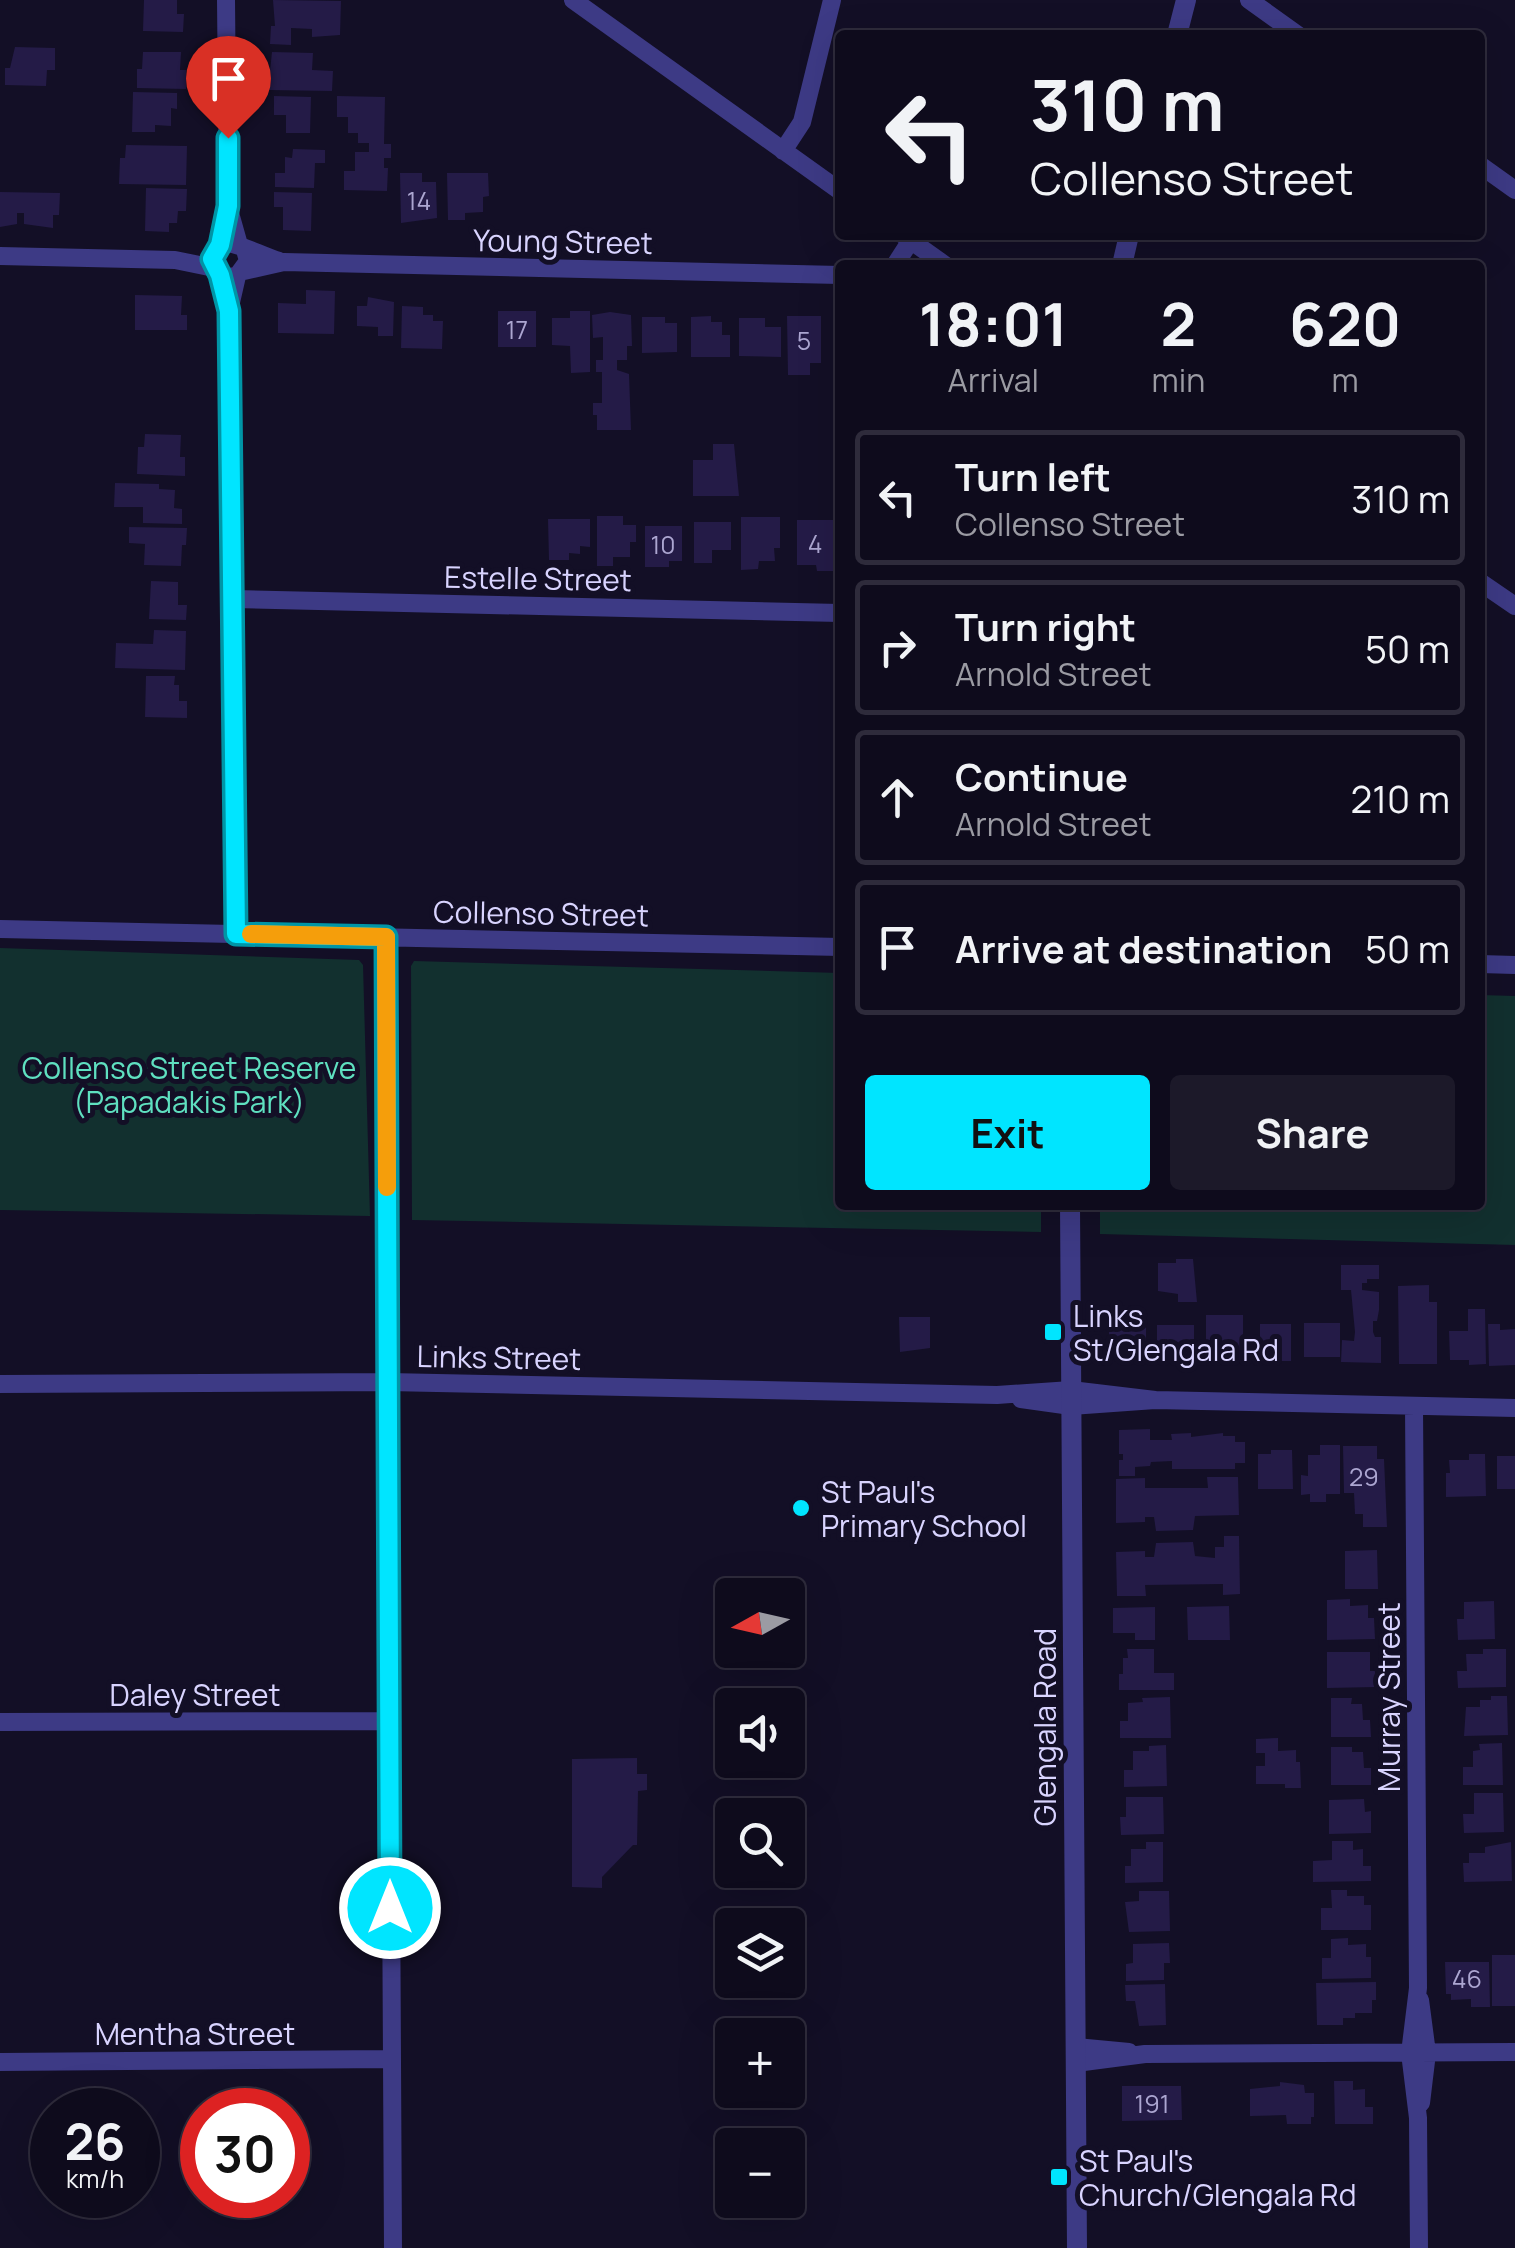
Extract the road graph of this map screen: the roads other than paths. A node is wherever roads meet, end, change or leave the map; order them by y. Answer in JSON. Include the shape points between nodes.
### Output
{"nodes":[{"id":1,"x":226,"y":0,"type":"edge"},
{"id":2,"x":573,"y":0,"type":"edge"},
{"id":3,"x":832,"y":0,"type":"edge"},
{"id":4,"x":1186,"y":0,"type":"edge"},
{"id":5,"x":1249,"y":0,"type":"edge"},
{"id":6,"x":1178,"y":30,"type":"edge"},
{"id":7,"x":1291,"y":30,"type":"edge"},
{"id":8,"x":783,"y":151,"type":"junction"},
{"id":9,"x":1485,"y":169,"type":"edge"},
{"id":10,"x":835,"y":187,"type":"edge"},
{"id":11,"x":1515,"y":190,"type":"edge"},
{"id":12,"x":909,"y":240,"type":"edge"},
{"id":13,"x":0,"y":256,"type":"edge"},
{"id":14,"x":229,"y":260,"type":"junction"},
{"id":15,"x":931,"y":260,"type":"edge"},
{"id":16,"x":835,"y":274,"type":"edge"},
{"id":17,"x":1485,"y":585,"type":"edge"},
{"id":18,"x":234,"y":600,"type":"junction"},
{"id":19,"x":1515,"y":606,"type":"edge"},
{"id":20,"x":835,"y":613,"type":"edge"},
{"id":21,"x":0,"y":929,"type":"edge"},
{"id":22,"x":236,"y":934,"type":"junction"},
{"id":23,"x":386,"y":937,"type":"junction"},
{"id":24,"x":835,"y":947,"type":"edge"},
{"id":25,"x":1485,"y":964,"type":"edge"},
{"id":26,"x":1515,"y":965,"type":"edge"},
{"id":27,"x":1070,"y":1210,"type":"edge"},
{"id":28,"x":388,"y":1382,"type":"junction"},
{"id":29,"x":0,"y":1384,"type":"edge"},
{"id":30,"x":1072,"y":1398,"type":"junction"},
{"id":31,"x":1414,"y":1406,"type":"junction"},
{"id":32,"x":1515,"y":1408,"type":"edge"},
{"id":33,"x":391,"y":1720,"type":"junction"},
{"id":34,"x":0,"y":1722,"type":"edge"},
{"id":35,"x":1515,"y":2052,"type":"edge"},
{"id":36,"x":1419,"y":2053,"type":"junction"},
{"id":37,"x":1076,"y":2055,"type":"junction"},
{"id":38,"x":390,"y":2059,"type":"junction"},
{"id":39,"x":0,"y":2062,"type":"edge"},
{"id":40,"x":393,"y":2248,"type":"edge"},
{"id":41,"x":1077,"y":2248,"type":"edge"},
{"id":42,"x":1419,"y":2248,"type":"edge"}],
"edges":[{"from":1,"to":14,"type":"street"},
{"from":2,"to":8,"type":"street"},
{"from":3,"to":8,"type":"street","via":[[802,122]]},
{"from":4,"to":6,"type":"street"},
{"from":5,"to":7,"type":"street"},
{"from":8,"to":10,"type":"street"},
{"from":9,"to":11,"type":"street"},
{"from":12,"to":15,"type":"street"},
{"from":13,"to":14,"type":"street","name":"Young Street"},
{"from":14,"to":16,"type":"street","name":"Young Street"},
{"from":14,"to":18,"type":"street"},
{"from":17,"to":19,"type":"street"},
{"from":18,"to":20,"type":"street","name":"Estelle Street"},
{"from":18,"to":22,"type":"street"},
{"from":21,"to":22,"type":"street","name":"Collenso Street"},
{"from":22,"to":23,"type":"street","name":"Collenso Street"},
{"from":23,"to":24,"type":"street","name":"Collenso Street"},
{"from":23,"to":28,"type":"street"},
{"from":25,"to":26,"type":"street"},
{"from":27,"to":30,"type":"street","name":"Glengala Road"},
{"from":28,"to":29,"type":"street","name":"Links Street"},
{"from":28,"to":30,"type":"street","name":"Links Street"},
{"from":28,"to":33,"type":"street"},
{"from":30,"to":31,"type":"street","name":"Links Street"},
{"from":30,"to":37,"type":"street","name":"Glengala Road"},
{"from":31,"to":32,"type":"street","name":"Links Street"},
{"from":31,"to":36,"type":"street","name":"Murray Street"},
{"from":33,"to":34,"type":"street","name":"Daley Street"},
{"from":33,"to":38,"type":"street"},
{"from":35,"to":36,"type":"street"},
{"from":36,"to":37,"type":"street"},
{"from":36,"to":42,"type":"street","name":"Murray Street"},
{"from":37,"to":41,"type":"street","name":"Glengala Road"},
{"from":38,"to":39,"type":"street","name":"Mentha Street"},
{"from":38,"to":40,"type":"street"}]}
